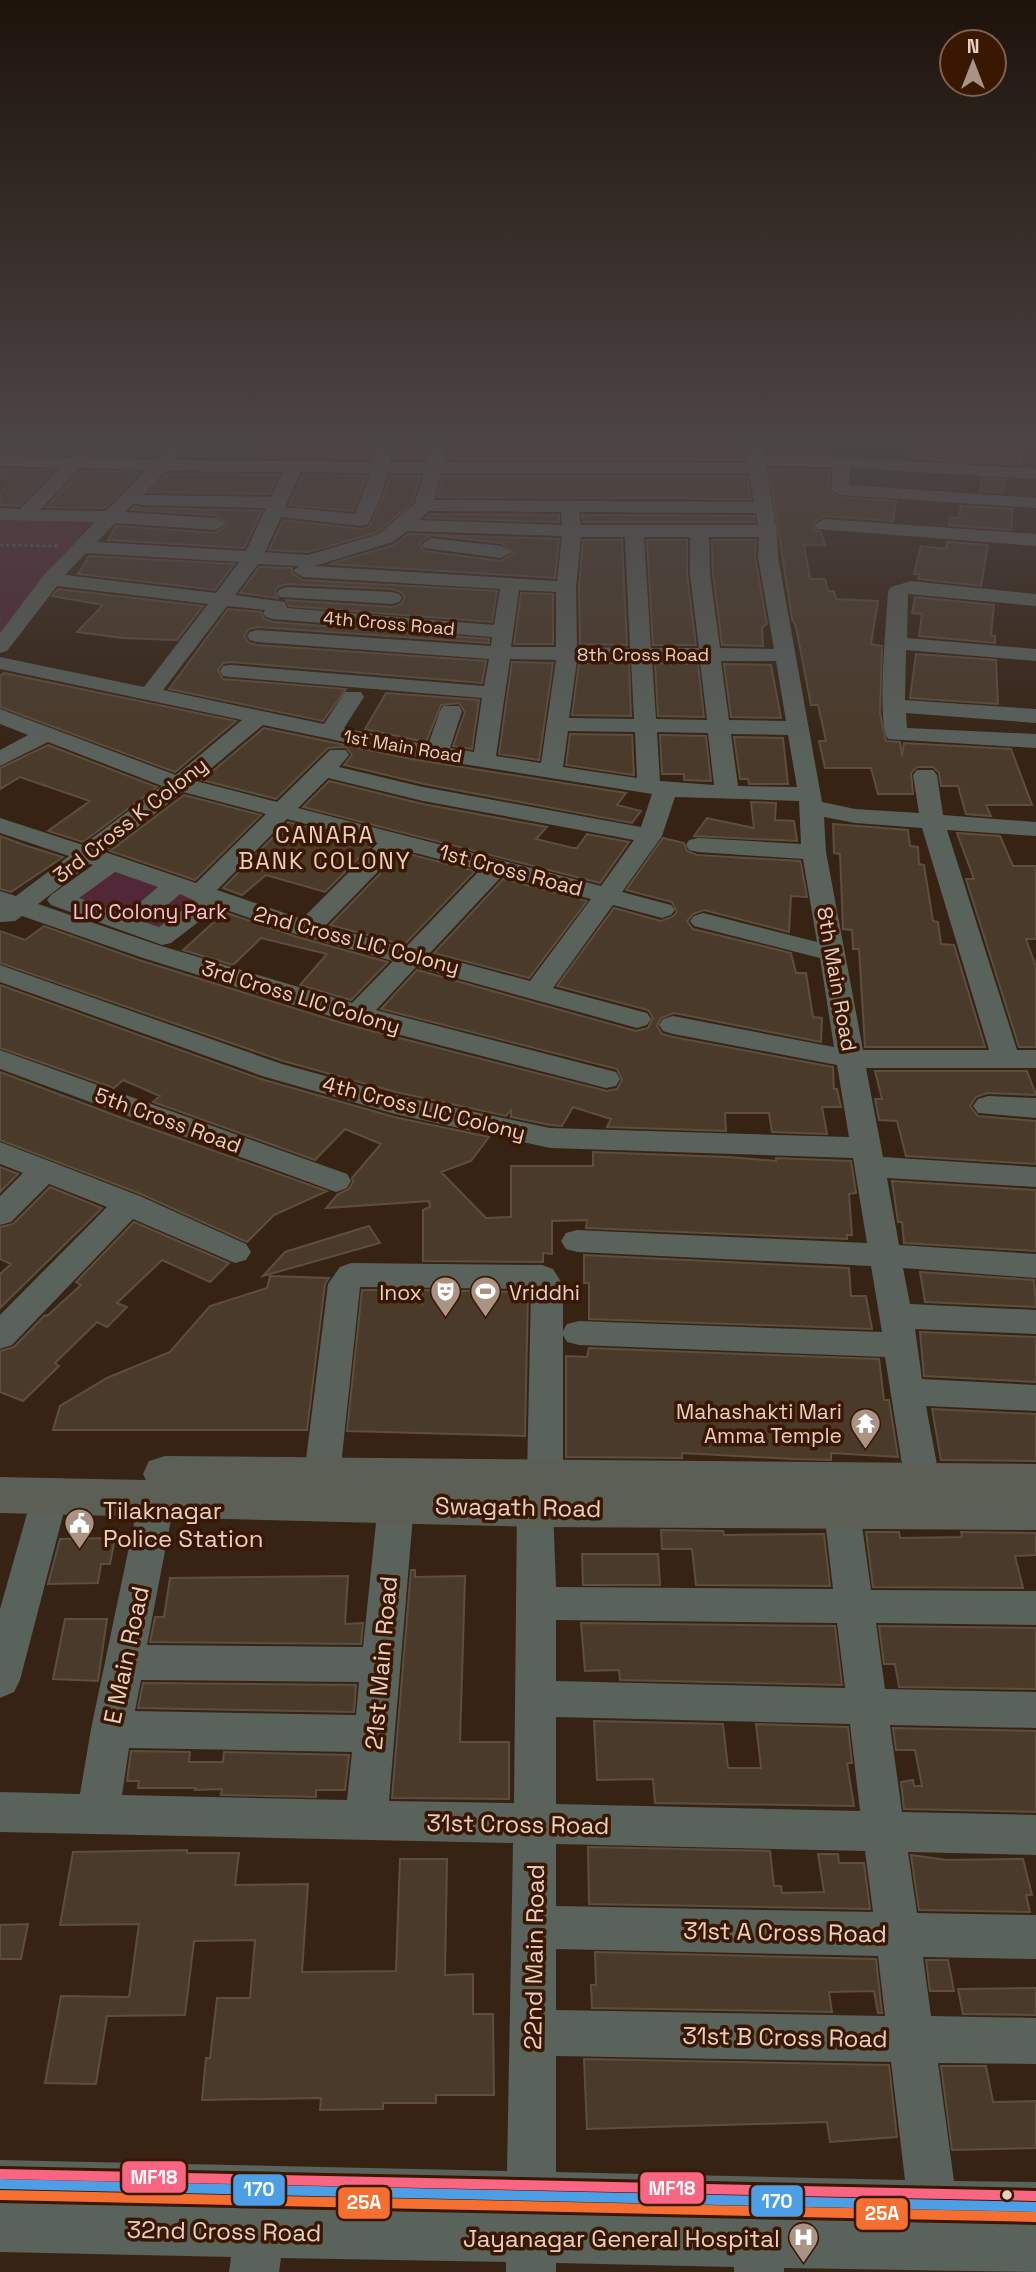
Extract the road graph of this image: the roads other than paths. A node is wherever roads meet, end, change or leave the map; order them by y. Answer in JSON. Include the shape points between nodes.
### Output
{"nodes":[{"id":1,"x":77,"y":551,"type":"edge"},
{"id":2,"x":137,"y":551,"type":"edge"},
{"id":3,"x":255,"y":551,"type":"edge"},
{"id":4,"x":349,"y":551,"type":"edge"},
{"id":5,"x":388,"y":551,"type":"edge"},
{"id":6,"x":423,"y":551,"type":"edge"},
{"id":7,"x":570,"y":551,"type":"edge"},
{"id":8,"x":635,"y":551,"type":"edge"},
{"id":9,"x":700,"y":551,"type":"edge"},
{"id":10,"x":768,"y":551,"type":"edge"},
{"id":11,"x":151,"y":552,"type":"junction"},
{"id":12,"x":204,"y":556,"type":"junction"},
{"id":13,"x":251,"y":559,"type":"junction"},
{"id":14,"x":305,"y":566,"type":"junction"},
{"id":15,"x":507,"y":577,"type":"junction"},
{"id":16,"x":51,"y":579,"type":"junction"},
{"id":17,"x":398,"y":581,"type":"junction"},
{"id":18,"x":126,"y":587,"type":"junction"},
{"id":19,"x":566,"y":587,"type":"junction"},
{"id":20,"x":173,"y":593,"type":"junction"},
{"id":21,"x":222,"y":600,"type":"junction"},
{"id":22,"x":1036,"y":600,"type":"edge"},
{"id":23,"x":279,"y":604,"type":"junction"},
{"id":24,"x":382,"y":622,"type":"junction"},
{"id":25,"x":503,"y":643,"type":"junction"},
{"id":26,"x":895,"y":643,"type":"junction"},
{"id":27,"x":251,"y":644,"type":"junction"},
{"id":28,"x":370,"y":646,"type":"junction"},
{"id":29,"x":0,"y":647,"type":"edge"},
{"id":30,"x":567,"y":654,"type":"junction"},
{"id":31,"x":710,"y":654,"type":"junction"},
{"id":32,"x":639,"y":655,"type":"junction"},
{"id":33,"x":785,"y":655,"type":"junction"},
{"id":34,"x":1036,"y":655,"type":"edge"},
{"id":35,"x":0,"y":663,"type":"edge"},
{"id":36,"x":387,"y":665,"type":"dead end"},
{"id":37,"x":231,"y":671,"type":"junction"},
{"id":38,"x":150,"y":693,"type":"junction"},
{"id":39,"x":495,"y":693,"type":"junction"},
{"id":40,"x":353,"y":697,"type":"dead end"},
{"id":41,"x":205,"y":705,"type":"junction"},
{"id":42,"x":894,"y":706,"type":"junction"},
{"id":43,"x":451,"y":711,"type":"dead end"},
{"id":44,"x":0,"y":716,"type":"edge"},
{"id":45,"x":1036,"y":716,"type":"edge"},
{"id":46,"x":259,"y":717,"type":"junction"},
{"id":47,"x":558,"y":724,"type":"junction"},
{"id":48,"x":644,"y":726,"type":"junction"},
{"id":49,"x":719,"y":727,"type":"junction"},
{"id":50,"x":797,"y":727,"type":"junction"},
{"id":51,"x":330,"y":732,"type":"junction"},
{"id":52,"x":46,"y":734,"type":"junction"},
{"id":53,"x":354,"y":737,"type":"junction"},
{"id":54,"x":1036,"y":741,"type":"edge"},
{"id":55,"x":437,"y":753,"type":"junction"},
{"id":56,"x":0,"y":759,"type":"edge"},
{"id":57,"x":484,"y":760,"type":"junction"},
{"id":58,"x":324,"y":770,"type":"junction"},
{"id":59,"x":551,"y":771,"type":"junction"},
{"id":60,"x":925,"y":775,"type":"dead end"},
{"id":61,"x":179,"y":784,"type":"junction"},
{"id":62,"x":657,"y":788,"type":"junction"},
{"id":63,"x":727,"y":793,"type":"junction"},
{"id":64,"x":811,"y":801,"type":"junction"},
{"id":65,"x":286,"y":810,"type":"junction"},
{"id":66,"x":932,"y":820,"type":"junction"},
{"id":67,"x":0,"y":825,"type":"edge"},
{"id":68,"x":1036,"y":829,"type":"edge"},
{"id":69,"x":650,"y":836,"type":"junction"},
{"id":70,"x":396,"y":839,"type":"junction"},
{"id":71,"x":698,"y":845,"type":"dead end"},
{"id":72,"x":814,"y":852,"type":"junction"},
{"id":73,"x":88,"y":853,"type":"junction"},
{"id":74,"x":113,"y":862,"type":"junction"},
{"id":75,"x":498,"y":866,"type":"junction"},
{"id":76,"x":196,"y":893,"type":"junction"},
{"id":77,"x":606,"y":895,"type":"junction"},
{"id":78,"x":6,"y":909,"type":"edge"},
{"id":79,"x":662,"y":911,"type":"dead end"},
{"id":80,"x":703,"y":921,"type":"dead end"},
{"id":81,"x":112,"y":925,"type":"junction"},
{"id":82,"x":307,"y":929,"type":"junction"},
{"id":83,"x":834,"y":954,"type":"junction"},
{"id":84,"x":410,"y":955,"type":"junction"},
{"id":85,"x":0,"y":973,"type":"edge"},
{"id":86,"x":538,"y":990,"type":"junction"},
{"id":87,"x":356,"y":1015,"type":"junction"},
{"id":88,"x":637,"y":1019,"type":"dead end"},
{"id":89,"x":673,"y":1025,"type":"dead end"},
{"id":90,"x":0,"y":1059,"type":"edge"},
{"id":91,"x":851,"y":1059,"type":"junction"},
{"id":92,"x":1006,"y":1059,"type":"junction"},
{"id":93,"x":1036,"y":1059,"type":"edge"},
{"id":94,"x":606,"y":1079,"type":"dead end"},
{"id":95,"x":988,"y":1106,"type":"dead end"},
{"id":96,"x":1036,"y":1108,"type":"edge"},
{"id":97,"x":0,"y":1152,"type":"edge"},
{"id":98,"x":867,"y":1158,"type":"junction"},
{"id":99,"x":45,"y":1170,"type":"junction"},
{"id":100,"x":1036,"y":1177,"type":"edge"},
{"id":101,"x":335,"y":1181,"type":"dead end"},
{"id":102,"x":129,"y":1204,"type":"junction"},
{"id":103,"x":0,"y":1214,"type":"edge"},
{"id":104,"x":577,"y":1241,"type":"dead end"},
{"id":105,"x":235,"y":1252,"type":"dead end"},
{"id":106,"x":885,"y":1255,"type":"junction"},
{"id":107,"x":1036,"y":1266,"type":"edge"},
{"id":108,"x":1036,"y":1322,"type":"edge"},
{"id":109,"x":899,"y":1330,"type":"junction"},
{"id":110,"x":579,"y":1333,"type":"dead end"},
{"id":111,"x":0,"y":1336,"type":"edge"},
{"id":112,"x":906,"y":1392,"type":"junction"},
{"id":113,"x":1036,"y":1398,"type":"edge"},
{"id":114,"x":0,"y":1470,"type":"edge"},
{"id":115,"x":322,"y":1475,"type":"junction"},
{"id":116,"x":1036,"y":1482,"type":"edge"},
{"id":117,"x":540,"y":1492,"type":"junction"},
{"id":118,"x":0,"y":1495,"type":"edge"},
{"id":119,"x":50,"y":1496,"type":"junction"},
{"id":120,"x":925,"y":1498,"type":"junction"},
{"id":121,"x":157,"y":1499,"type":"junction"},
{"id":122,"x":396,"y":1504,"type":"junction"},
{"id":123,"x":842,"y":1511,"type":"junction"},
{"id":124,"x":1036,"y":1511,"type":"edge"},
{"id":125,"x":537,"y":1603,"type":"junction"},
{"id":126,"x":854,"y":1605,"type":"junction"},
{"id":127,"x":1036,"y":1608,"type":"edge"},
{"id":128,"x":126,"y":1662,"type":"junction"},
{"id":129,"x":381,"y":1665,"type":"junction"},
{"id":130,"x":0,"y":1680,"type":"edge"},
{"id":131,"x":535,"y":1699,"type":"junction"},
{"id":132,"x":867,"y":1706,"type":"junction"},
{"id":133,"x":1036,"y":1710,"type":"edge"},
{"id":134,"x":111,"y":1729,"type":"junction"},
{"id":135,"x":374,"y":1734,"type":"junction"},
{"id":136,"x":0,"y":1812,"type":"edge"},
{"id":137,"x":98,"y":1812,"type":"junction"},
{"id":138,"x":366,"y":1821,"type":"junction"},
{"id":139,"x":535,"y":1824,"type":"junction"},
{"id":140,"x":884,"y":1832,"type":"junction"},
{"id":141,"x":1036,"y":1835,"type":"edge"},
{"id":142,"x":535,"y":1927,"type":"junction"},
{"id":143,"x":898,"y":1934,"type":"junction"},
{"id":144,"x":1036,"y":1937,"type":"edge"},
{"id":145,"x":533,"y":2033,"type":"junction"},
{"id":146,"x":911,"y":2039,"type":"junction"},
{"id":147,"x":1036,"y":2041,"type":"edge"},
{"id":148,"x":933,"y":2205,"type":"junction"},
{"id":149,"x":1036,"y":2207,"type":"edge"},
{"id":150,"x":2,"y":2212,"type":"edge"},
{"id":151,"x":258,"y":2231,"type":"edge"},
{"id":152,"x":531,"y":2235,"type":"edge"},
{"id":153,"x":757,"y":2238,"type":"edge"},
{"id":154,"x":1036,"y":2248,"type":"edge"}],
"edges":[{"from":1,"to":16,"type":"street"},
{"from":2,"to":11,"type":"street"},
{"from":3,"to":13,"type":"street"},
{"from":4,"to":14,"type":"street"},
{"from":5,"to":17,"type":"street"},
{"from":6,"to":15,"type":"street"},
{"from":7,"to":19,"type":"street"},
{"from":8,"to":32,"type":"street"},
{"from":9,"to":31,"type":"street"},
{"from":10,"to":33,"type":"street","name":"8th Main Road"},
{"from":11,"to":12,"type":"street"},
{"from":11,"to":18,"type":"street"},
{"from":12,"to":13,"type":"street"},
{"from":12,"to":20,"type":"street"},
{"from":13,"to":14,"type":"street"},
{"from":13,"to":21,"type":"street"},
{"from":14,"to":17,"type":"street"},
{"from":14,"to":23,"type":"street"},
{"from":15,"to":17,"type":"street"},
{"from":15,"to":17,"type":"street"},
{"from":15,"to":19,"type":"street"},
{"from":15,"to":25,"type":"street"},
{"from":16,"to":18,"type":"street"},
{"from":16,"to":29,"type":"street"},
{"from":17,"to":23,"type":"street"},
{"from":17,"to":24,"type":"street"},
{"from":18,"to":20,"type":"street"},
{"from":19,"to":30,"type":"street"},
{"from":20,"to":21,"type":"street"},
{"from":21,"to":23,"type":"street"},
{"from":21,"to":38,"type":"street"},
{"from":22,"to":26,"type":"street","via":[[902,589],[898,591]]},
{"from":23,"to":24,"type":"street","name":"4th Cross Road"},
{"from":23,"to":27,"type":"street"},
{"from":24,"to":25,"type":"street","name":"4th Cross Road"},
{"from":24,"to":28,"type":"street"},
{"from":25,"to":28,"type":"street"},
{"from":25,"to":30,"type":"street","name":"8th Cross Road"},
{"from":25,"to":39,"type":"street"},
{"from":26,"to":34,"type":"street"},
{"from":26,"to":42,"type":"street"},
{"from":27,"to":28,"type":"street"},
{"from":27,"to":36,"type":"street"},
{"from":27,"to":37,"type":"street"},
{"from":30,"to":32,"type":"street","name":"8th Cross Road"},
{"from":30,"to":47,"type":"street"},
{"from":31,"to":32,"type":"street","name":"8th Cross Road"},
{"from":31,"to":33,"type":"street","name":"8th Cross Road"},
{"from":31,"to":49,"type":"street"},
{"from":32,"to":48,"type":"street"},
{"from":33,"to":50,"type":"street","name":"8th Main Road"},
{"from":35,"to":38,"type":"street","name":"1st Main Road"},
{"from":37,"to":39,"type":"street"},
{"from":37,"to":41,"type":"street"},
{"from":38,"to":41,"type":"street","name":"1st Main Road"},
{"from":39,"to":57,"type":"street"},
{"from":40,"to":51,"type":"street"},
{"from":41,"to":46,"type":"street","name":"1st Main Road"},
{"from":42,"to":45,"type":"street"},
{"from":42,"to":54,"type":"street","via":[[896,734]]},
{"from":43,"to":55,"type":"street"},
{"from":44,"to":52,"type":"street","name":"1st Cross Road"},
{"from":46,"to":51,"type":"street","name":"1st Main Road"},
{"from":46,"to":61,"type":"street","name":"3rd Cross K Colony"},
{"from":47,"to":48,"type":"street"},
{"from":47,"to":59,"type":"street"},
{"from":48,"to":49,"type":"street"},
{"from":48,"to":62,"type":"street"},
{"from":49,"to":50,"type":"street"},
{"from":49,"to":63,"type":"street"},
{"from":50,"to":64,"type":"street","name":"8th Main Road"},
{"from":51,"to":53,"type":"street","name":"1st Main Road"},
{"from":52,"to":56,"type":"street"},
{"from":52,"to":61,"type":"street","name":"1st Cross Road"},
{"from":53,"to":55,"type":"street","name":"1st Main Road"},
{"from":53,"to":58,"type":"street"},
{"from":55,"to":57,"type":"street","name":"1st Main Road"},
{"from":57,"to":59,"type":"street","name":"1st Main Road"},
{"from":58,"to":65,"type":"street"},
{"from":58,"to":69,"type":"street","via":[[423,794]]},
{"from":59,"to":62,"type":"street","name":"1st Main Road"},
{"from":60,"to":66,"type":"street"},
{"from":61,"to":65,"type":"street","name":"1st Cross Road"},
{"from":61,"to":73,"type":"street","name":"3rd Cross K Colony"},
{"from":62,"to":63,"type":"street","name":"1st Main Road"},
{"from":62,"to":69,"type":"street"},
{"from":63,"to":64,"type":"street","name":"1st Main Road"},
{"from":64,"to":66,"type":"street","name":"1st Main Road","via":[[848,815]]},
{"from":64,"to":72,"type":"street","name":"8th Main Road"},
{"from":65,"to":70,"type":"street","name":"1st Cross Road"},
{"from":65,"to":76,"type":"street"},
{"from":66,"to":68,"type":"street","name":"1st Main Road"},
{"from":66,"to":92,"type":"street"},
{"from":67,"to":73,"type":"street","name":"2nd Cross LIC Colony"},
{"from":69,"to":77,"type":"street"},
{"from":70,"to":75,"type":"street","name":"1st Cross Road"},
{"from":70,"to":82,"type":"street"},
{"from":71,"to":72,"type":"street"},
{"from":72,"to":83,"type":"street","name":"8th Main Road"},
{"from":73,"to":74,"type":"street","name":"2nd Cross LIC Colony"},
{"from":73,"to":78,"type":"street","name":"3rd Cross K Colony"},
{"from":74,"to":76,"type":"street","name":"2nd Cross LIC Colony"},
{"from":74,"to":81,"type":"street","via":[[60,900]]},
{"from":75,"to":77,"type":"street","name":"1st Cross Road"},
{"from":75,"to":84,"type":"street"},
{"from":76,"to":81,"type":"street"},
{"from":76,"to":81,"type":"street","via":[[162,937]]},
{"from":76,"to":82,"type":"street","name":"2nd Cross LIC Colony"},
{"from":77,"to":79,"type":"street","name":"1st Cross Road"},
{"from":77,"to":86,"type":"street"},
{"from":78,"to":81,"type":"street","name":"3rd Cross LIC Colony"},
{"from":80,"to":83,"type":"street"},
{"from":81,"to":87,"type":"street","name":"3rd Cross LIC Colony"},
{"from":82,"to":84,"type":"street","name":"2nd Cross LIC Colony"},
{"from":83,"to":91,"type":"street","name":"8th Main Road"},
{"from":84,"to":86,"type":"street","name":"2nd Cross LIC Colony"},
{"from":84,"to":87,"type":"street"},
{"from":85,"to":98,"type":"street","name":"4th Cross LIC Colony","via":[[272,1070],[394,1104],[550,1138]]},
{"from":86,"to":88,"type":"street","name":"2nd Cross LIC Colony"},
{"from":87,"to":94,"type":"street","name":"3rd Cross LIC Colony"},
{"from":89,"to":91,"type":"street"},
{"from":90,"to":101,"type":"street","name":"5th Cross Road"},
{"from":91,"to":92,"type":"street"},
{"from":91,"to":98,"type":"street","name":"8th Main Road"},
{"from":92,"to":93,"type":"street"},
{"from":95,"to":96,"type":"street"},
{"from":97,"to":99,"type":"street"},
{"from":98,"to":100,"type":"street","name":"4th Cross LIC Colony"},
{"from":98,"to":106,"type":"street","name":"8th Main Road"},
{"from":99,"to":102,"type":"street"},
{"from":99,"to":103,"type":"street"},
{"from":102,"to":105,"type":"street"},
{"from":102,"to":111,"type":"street"},
{"from":104,"to":106,"type":"street"},
{"from":106,"to":107,"type":"street"},
{"from":106,"to":109,"type":"street","name":"8th Main Road"},
{"from":108,"to":109,"type":"street"},
{"from":109,"to":110,"type":"street"},
{"from":109,"to":112,"type":"street","name":"8th Main Road"},
{"from":112,"to":113,"type":"street"},
{"from":112,"to":120,"type":"street","name":"8th Main Road"},
{"from":114,"to":115,"type":"main road","name":"Swagath Road"},
{"from":115,"to":117,"type":"main road","name":"Swagath Road"},
{"from":115,"to":117,"type":"street","name":"22nd Main Road","via":[[344,1284],[351,1275],[542,1277],[547,1285]]},
{"from":116,"to":120,"type":"main road","name":"Swagath Road"},
{"from":117,"to":120,"type":"main road","name":"Swagath Road"},
{"from":117,"to":122,"type":"main road","name":"Swagath Road"},
{"from":117,"to":123,"type":"main road","name":"Swagath Road"},
{"from":117,"to":125,"type":"street","name":"22nd Main Road"},
{"from":118,"to":119,"type":"main road","name":"Swagath Road"},
{"from":119,"to":121,"type":"main road","name":"Swagath Road"},
{"from":119,"to":130,"type":"street"},
{"from":120,"to":123,"type":"main road","name":"Swagath Road"},
{"from":120,"to":124,"type":"main road","name":"Swagath Road"},
{"from":121,"to":122,"type":"main road","name":"Swagath Road"},
{"from":121,"to":128,"type":"street","name":"E Main Road"},
{"from":122,"to":129,"type":"street","name":"21st Main Road"},
{"from":123,"to":126,"type":"street"},
{"from":125,"to":126,"type":"street"},
{"from":125,"to":131,"type":"street","name":"22nd Main Road"},
{"from":126,"to":127,"type":"street"},
{"from":126,"to":132,"type":"street"},
{"from":128,"to":129,"type":"street"},
{"from":128,"to":134,"type":"street","name":"E Main Road"},
{"from":129,"to":135,"type":"street","name":"21st Main Road"},
{"from":131,"to":132,"type":"street"},
{"from":131,"to":139,"type":"street","name":"22nd Main Road"},
{"from":132,"to":133,"type":"street"},
{"from":132,"to":140,"type":"street"},
{"from":134,"to":135,"type":"street"},
{"from":134,"to":137,"type":"street","name":"E Main Road"},
{"from":135,"to":138,"type":"street","name":"21st Main Road"},
{"from":136,"to":137,"type":"street","name":"31st Cross Road"},
{"from":137,"to":138,"type":"street","name":"31st Cross Road"},
{"from":138,"to":139,"type":"street","name":"31st Cross Road"},
{"from":139,"to":140,"type":"street","name":"31st Cross Road"},
{"from":139,"to":142,"type":"street","name":"22nd Main Road"},
{"from":140,"to":141,"type":"street","name":"31st Cross Road"},
{"from":140,"to":143,"type":"street"},
{"from":142,"to":143,"type":"street","name":"31st A Cross Road"},
{"from":142,"to":145,"type":"street","name":"22nd Main Road"},
{"from":143,"to":144,"type":"street","name":"31st A Cross Road"},
{"from":143,"to":146,"type":"street"},
{"from":145,"to":146,"type":"street","name":"31st B Cross Road"},
{"from":145,"to":152,"type":"street","name":"22nd Main Road"},
{"from":146,"to":147,"type":"street","name":"31st B Cross Road"},
{"from":146,"to":148,"type":"street"},
{"from":148,"to":149,"type":"street","name":"32nd Cross Road"},
{"from":148,"to":153,"type":"street","name":"32nd Cross Road"},
{"from":150,"to":151,"type":"street","name":"32nd Cross Road"},
{"from":151,"to":152,"type":"street","name":"32nd Cross Road"},
{"from":152,"to":153,"type":"street","name":"32nd Cross Road"},
{"from":153,"to":154,"type":"street","name":"32nd Cross Road"}]}
